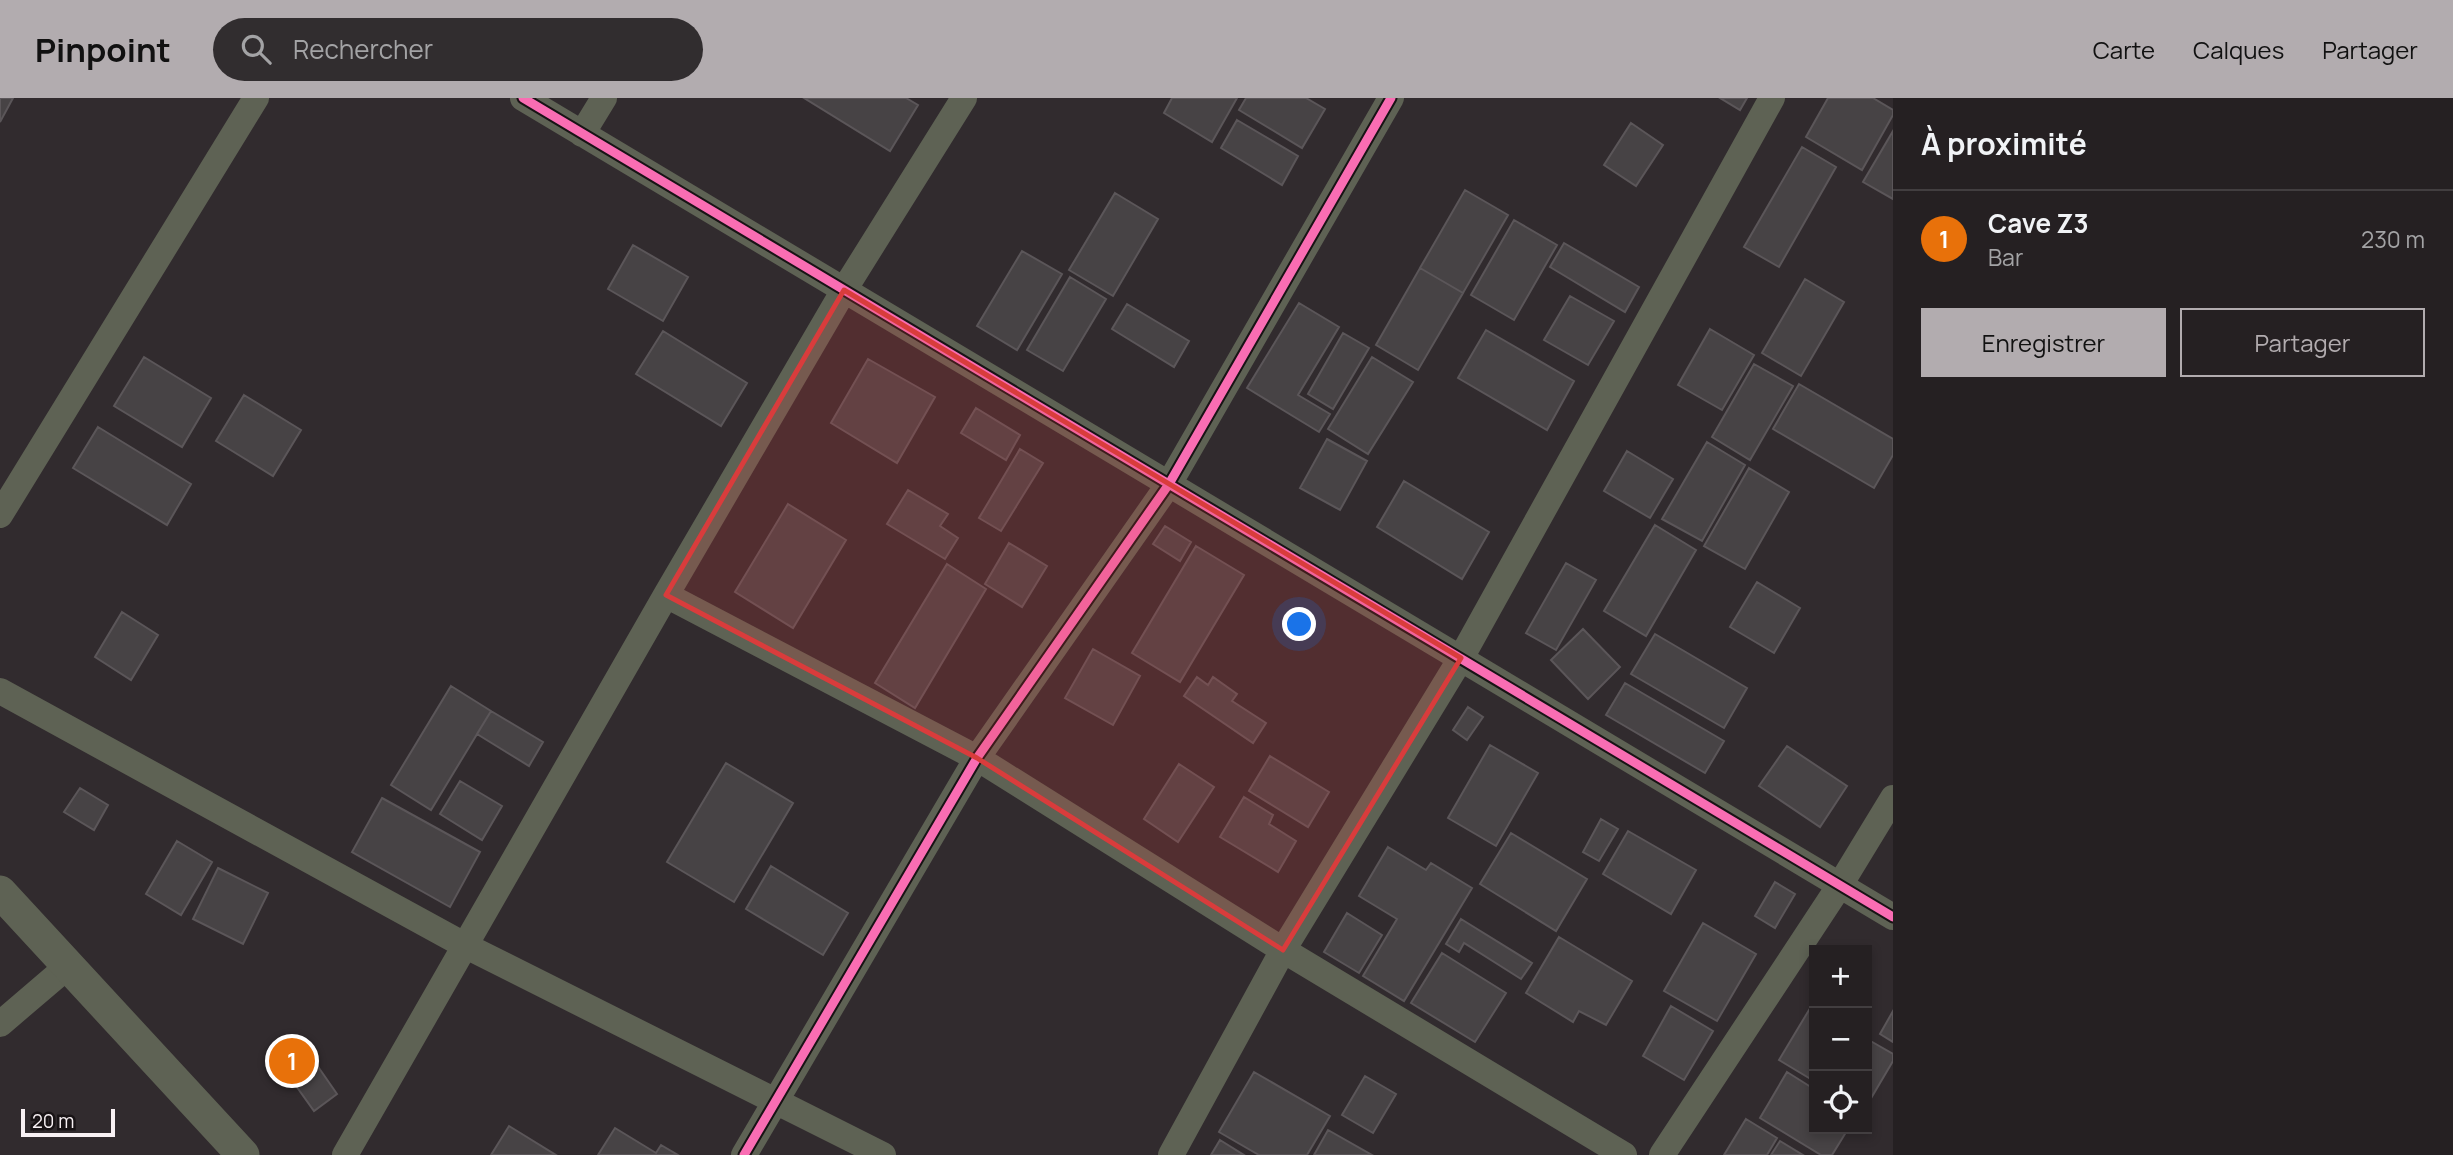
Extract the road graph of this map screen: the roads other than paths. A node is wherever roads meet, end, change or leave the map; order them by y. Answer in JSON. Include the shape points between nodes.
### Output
{"nodes":[{"id":1,"x":256,"y":98,"type":"edge"},
{"id":2,"x":523,"y":98,"type":"edge"},
{"id":3,"x":604,"y":98,"type":"edge"},
{"id":4,"x":964,"y":98,"type":"edge"},
{"id":5,"x":1391,"y":98,"type":"edge"},
{"id":6,"x":1772,"y":98,"type":"edge"},
{"id":7,"x":582,"y":134,"type":"junction"},
{"id":8,"x":844,"y":290,"type":"junction"},
{"id":9,"x":1169,"y":484,"type":"junction"},
{"id":10,"x":0,"y":515,"type":"edge"},
{"id":11,"x":666,"y":595,"type":"junction"},
{"id":12,"x":1461,"y":659,"type":"junction"},
{"id":13,"x":0,"y":691,"type":"edge"},
{"id":14,"x":977,"y":758,"type":"junction"},
{"id":15,"x":1893,"y":798,"type":"edge"},
{"id":16,"x":1840,"y":885,"type":"junction"},
{"id":17,"x":0,"y":892,"type":"edge"},
{"id":18,"x":1893,"y":917,"type":"edge"},
{"id":19,"x":466,"y":946,"type":"junction"},
{"id":20,"x":1283,"y":950,"type":"junction"},
{"id":21,"x":68,"y":966,"type":"junction"},
{"id":22,"x":0,"y":1024,"type":"edge"},
{"id":23,"x":777,"y":1102,"type":"junction"},
{"id":24,"x":243,"y":1155,"type":"edge"},
{"id":25,"x":345,"y":1155,"type":"edge"},
{"id":26,"x":744,"y":1155,"type":"edge"},
{"id":27,"x":883,"y":1155,"type":"edge"},
{"id":28,"x":1171,"y":1155,"type":"edge"},
{"id":29,"x":1624,"y":1155,"type":"edge"},
{"id":30,"x":1662,"y":1155,"type":"edge"}],
"edges":[{"from":1,"to":10,"type":"street"},
{"from":2,"to":7,"type":"street"},
{"from":3,"to":7,"type":"street"},
{"from":4,"to":8,"type":"street"},
{"from":5,"to":9,"type":"street"},
{"from":6,"to":12,"type":"street"},
{"from":7,"to":8,"type":"street"},
{"from":8,"to":9,"type":"street"},
{"from":8,"to":11,"type":"street"},
{"from":9,"to":12,"type":"street"},
{"from":9,"to":14,"type":"street"},
{"from":11,"to":14,"type":"street"},
{"from":11,"to":19,"type":"street"},
{"from":12,"to":16,"type":"street"},
{"from":12,"to":20,"type":"street"},
{"from":13,"to":19,"type":"street"},
{"from":14,"to":20,"type":"street"},
{"from":14,"to":23,"type":"street"},
{"from":15,"to":16,"type":"street"},
{"from":16,"to":18,"type":"street"},
{"from":16,"to":30,"type":"street"},
{"from":17,"to":21,"type":"street"},
{"from":19,"to":23,"type":"street"},
{"from":19,"to":25,"type":"street"},
{"from":20,"to":28,"type":"street"},
{"from":20,"to":29,"type":"street"},
{"from":21,"to":22,"type":"street"},
{"from":21,"to":24,"type":"street"},
{"from":23,"to":26,"type":"street"},
{"from":23,"to":27,"type":"street"}]}
